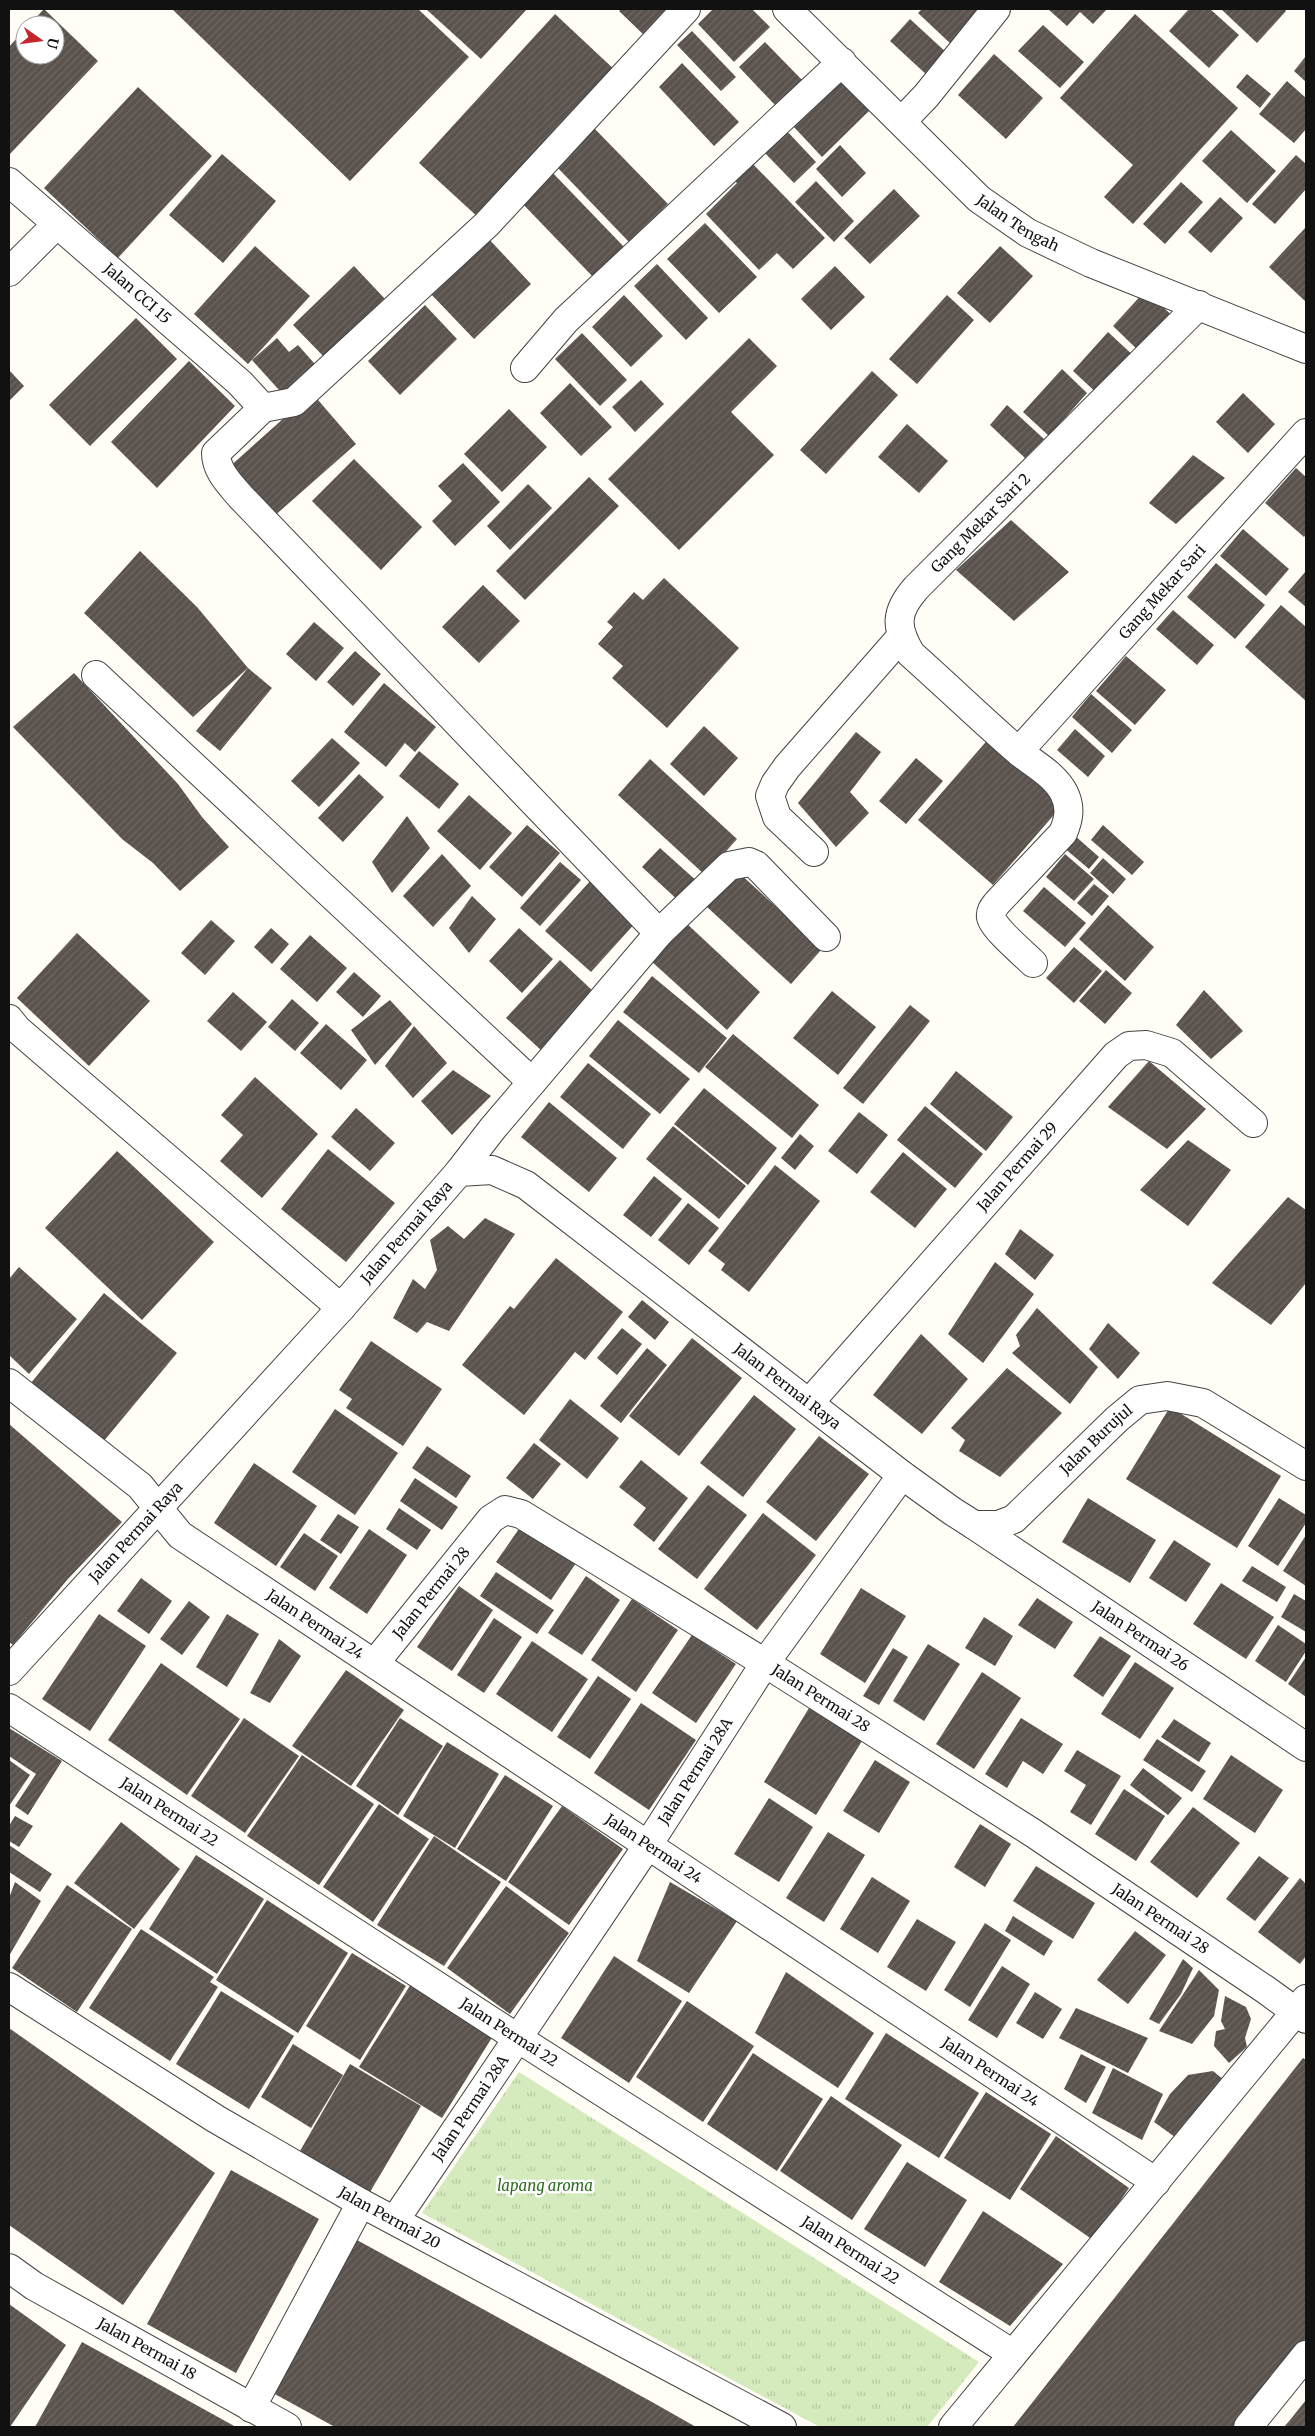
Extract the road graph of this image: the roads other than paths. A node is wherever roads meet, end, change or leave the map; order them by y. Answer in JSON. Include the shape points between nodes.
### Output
{"nodes":[{"id":1,"x":686,"y":9,"type":"edge"},
{"id":2,"x":787,"y":9,"type":"edge"},
{"id":3,"x":996,"y":9,"type":"edge"},
{"id":4,"x":842,"y":62,"type":"junction"},
{"id":5,"x":902,"y":121,"type":"junction"},
{"id":6,"x":9,"y":182,"type":"edge"},
{"id":7,"x":56,"y":225,"type":"junction"},
{"id":8,"x":9,"y":272,"type":"edge"},
{"id":9,"x":1199,"y":305,"type":"junction"},
{"id":10,"x":1306,"y":349,"type":"edge"},
{"id":11,"x":525,"y":368,"type":"dead end"},
{"id":12,"x":262,"y":408,"type":"junction"},
{"id":13,"x":1306,"y":434,"type":"edge"},
{"id":14,"x":901,"y":637,"type":"junction"},
{"id":15,"x":96,"y":674,"type":"dead end"},
{"id":16,"x":1019,"y":751,"type":"junction"},
{"id":17,"x":814,"y":852,"type":"dead end"},
{"id":18,"x":659,"y":933,"type":"junction"},
{"id":19,"x":826,"y":938,"type":"dead end"},
{"id":20,"x":1033,"y":963,"type":"dead end"},
{"id":21,"x":9,"y":1019,"type":"edge"},
{"id":22,"x":532,"y":1082,"type":"junction"},
{"id":23,"x":1253,"y":1123,"type":"dead end"},
{"id":24,"x":459,"y":1172,"type":"junction"},
{"id":25,"x":341,"y":1308,"type":"junction"},
{"id":26,"x":9,"y":1383,"type":"edge"},
{"id":27,"x":809,"y":1403,"type":"junction"},
{"id":28,"x":1306,"y":1466,"type":"edge"},
{"id":29,"x":902,"y":1476,"type":"junction"},
{"id":30,"x":159,"y":1507,"type":"junction"},
{"id":31,"x":974,"y":1525,"type":"junction"},
{"id":32,"x":375,"y":1663,"type":"junction"},
{"id":33,"x":765,"y":1663,"type":"junction"},
{"id":34,"x":9,"y":1670,"type":"edge"},
{"id":35,"x":9,"y":1708,"type":"edge"},
{"id":36,"x":1306,"y":1747,"type":"edge"},
{"id":37,"x":648,"y":1845,"type":"junction"},
{"id":38,"x":9,"y":1987,"type":"edge"},
{"id":39,"x":1303,"y":2010,"type":"edge"},
{"id":40,"x":519,"y":2039,"type":"junction"},
{"id":41,"x":1156,"y":2182,"type":"junction"},
{"id":42,"x":361,"y":2203,"type":"junction"},
{"id":43,"x":395,"y":2220,"type":"junction"},
{"id":44,"x":9,"y":2268,"type":"edge"},
{"id":45,"x":1013,"y":2354,"type":"junction"},
{"id":46,"x":1306,"y":2355,"type":"edge"},
{"id":47,"x":251,"y":2408,"type":"junction"},
{"id":48,"x":288,"y":2427,"type":"edge"},
{"id":49,"x":782,"y":2427,"type":"edge"},
{"id":50,"x":953,"y":2427,"type":"edge"},
{"id":51,"x":1248,"y":2427,"type":"edge"}],
"edges":[{"from":1,"to":12,"type":"street","via":[[487,224],[294,402]]},
{"from":2,"to":4,"type":"street","name":"Jalan Tengah"},
{"from":3,"to":5,"type":"street"},
{"from":4,"to":5,"type":"street","name":"Jalan Tengah"},
{"from":4,"to":11,"type":"street","via":[[566,320]]},
{"from":5,"to":9,"type":"street","name":"Jalan Tengah","via":[[979,199],[1028,233],[1091,263]]},
{"from":6,"to":7,"type":"street","name":"Jalan CCI 15"},
{"from":7,"to":8,"type":"street"},
{"from":7,"to":12,"type":"street","name":"Jalan CCI 15","via":[[240,383]]},
{"from":9,"to":10,"type":"street","name":"Jalan Tengah"},
{"from":9,"to":14,"type":"street","name":"Gang Mekar Sari 2","via":[[916,588],[904,602],[898,619]]},
{"from":12,"to":18,"type":"street","via":[[216,453],[223,476]]},
{"from":13,"to":16,"type":"street","name":"Gang Mekar Sari"},
{"from":14,"to":16,"type":"street","via":[[911,654]]},
{"from":14,"to":17,"type":"street","via":[[787,767],[770,796],[777,818]]},
{"from":15,"to":22,"type":"street"},
{"from":16,"to":20,"type":"street","via":[[1053,779],[1069,806],[1063,832],[991,912],[996,926]]},
{"from":18,"to":19,"type":"street","via":[[728,866],[749,862],[756,865]]},
{"from":18,"to":22,"type":"street"},
{"from":21,"to":25,"type":"street"},
{"from":22,"to":24,"type":"street"},
{"from":23,"to":27,"type":"street","name":"Jalan Permai 29","via":[[1172,1053],[1146,1045],[1129,1046],[1116,1055]]},
{"from":24,"to":25,"type":"street","name":"Jalan Permai Raya"},
{"from":24,"to":27,"type":"street","name":"Jalan Permai Raya","via":[[492,1170],[526,1185]]},
{"from":25,"to":30,"type":"street","name":"Jalan Permai Raya"},
{"from":26,"to":30,"type":"street","name":"Jalan Permai 24","via":[[140,1486]]},
{"from":27,"to":29,"type":"street","name":"Jalan Permai Raya"},
{"from":28,"to":31,"type":"street","name":"Jalan Burujul","via":[[1203,1403],[1167,1396],[1140,1400],[1116,1419],[1014,1519],[998,1525]]},
{"from":29,"to":31,"type":"street","name":"Jalan Permai Raya"},
{"from":29,"to":33,"type":"street","name":"Jalan Permai 28A"},
{"from":30,"to":32,"type":"street","name":"Jalan Permai 24","via":[[180,1535]]},
{"from":30,"to":34,"type":"street","name":"Jalan Permai Raya"},
{"from":31,"to":36,"type":"street","name":"Jalan Permai 26"},
{"from":32,"to":33,"type":"street","name":"Jalan Permai 28","via":[[491,1519],[505,1510],[521,1514]]},
{"from":32,"to":37,"type":"street","name":"Jalan Permai 24"},
{"from":33,"to":37,"type":"street","name":"Jalan Permai 28A"},
{"from":33,"to":39,"type":"street","name":"Jalan Permai 28"},
{"from":35,"to":40,"type":"street","name":"Jalan Permai 22"},
{"from":37,"to":40,"type":"street","name":"Jalan Permai 28A"},
{"from":37,"to":41,"type":"street","name":"Jalan Permai 24"},
{"from":38,"to":42,"type":"street","name":"Jalan Permai 20","via":[[216,2119]]},
{"from":39,"to":41,"type":"street"},
{"from":40,"to":43,"type":"street","name":"Jalan Permai 28A"},
{"from":40,"to":45,"type":"street","name":"Jalan Permai 22"},
{"from":41,"to":45,"type":"street"},
{"from":42,"to":43,"type":"street","name":"Jalan Permai 20"},
{"from":42,"to":47,"type":"street"},
{"from":43,"to":49,"type":"street","name":"Jalan Permai 20"},
{"from":44,"to":47,"type":"street","name":"Jalan Permai 18","via":[[34,2286]]},
{"from":45,"to":50,"type":"street"},
{"from":46,"to":51,"type":"street"},
{"from":47,"to":48,"type":"street","name":"Jalan Permai 18"}]}
